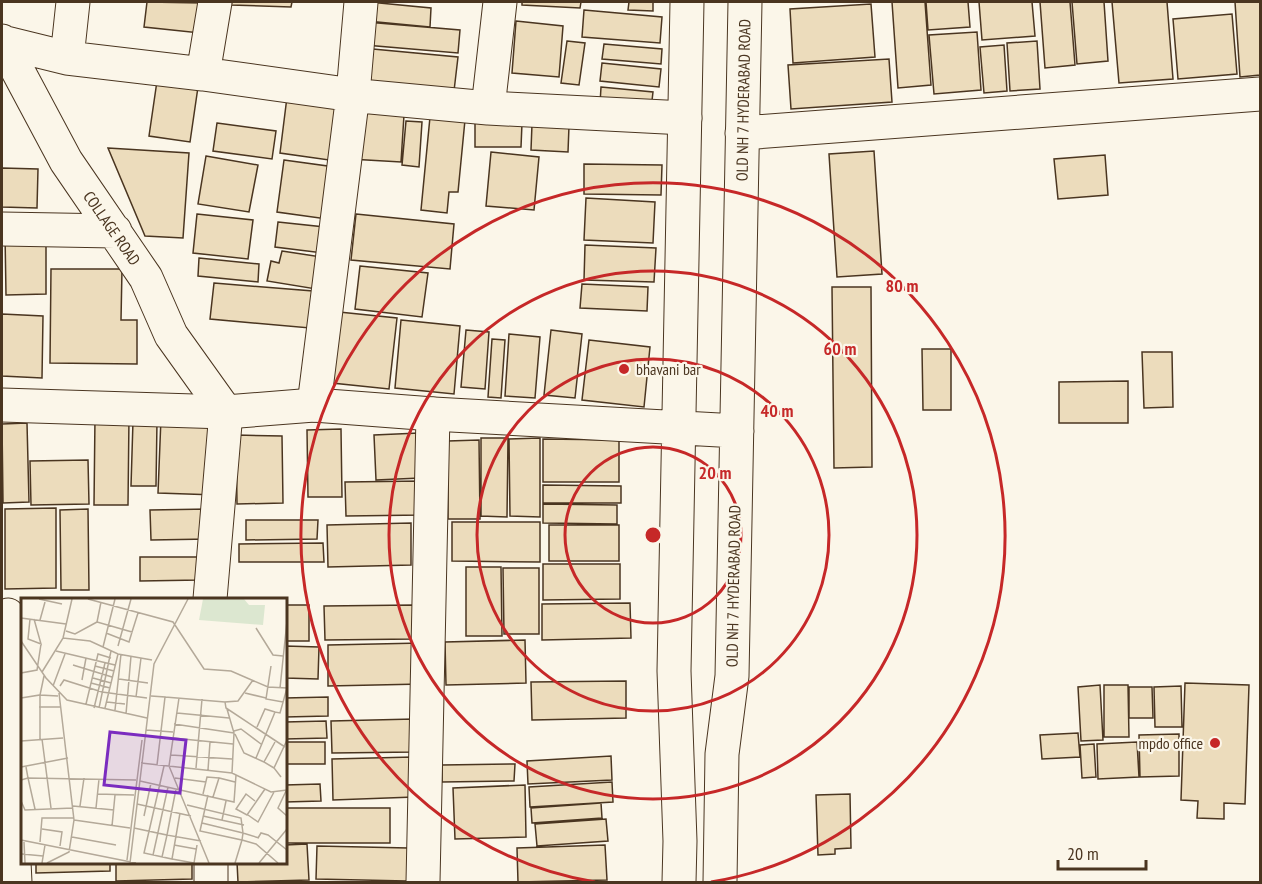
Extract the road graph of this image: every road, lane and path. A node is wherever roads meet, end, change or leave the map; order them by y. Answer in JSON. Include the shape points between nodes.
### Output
{"nodes":[{"id":1,"x":73,"y":2,"type":"edge"},
{"id":2,"x":215,"y":2,"type":"edge"},
{"id":3,"x":361,"y":2,"type":"edge"},
{"id":4,"x":500,"y":2,"type":"edge"},
{"id":5,"x":687,"y":2,"type":"edge"},
{"id":6,"x":744,"y":2,"type":"edge"},
{"id":7,"x":2,"y":42,"type":"edge"},
{"id":8,"x":67,"y":58,"type":"junction"},
{"id":9,"x":203,"y":74,"type":"junction"},
{"id":10,"x":353,"y":94,"type":"junction"},
{"id":11,"x":1260,"y":94,"type":"edge"},
{"id":12,"x":488,"y":108,"type":"junction"},
{"id":13,"x":685,"y":118,"type":"junction"},
{"id":14,"x":742,"y":133,"type":"junction"},
{"id":15,"x":2,"y":229,"type":"edge"},
{"id":16,"x":115,"y":231,"type":"junction"},
{"id":17,"x":2,"y":405,"type":"edge"},
{"id":18,"x":314,"y":405,"type":"junction"},
{"id":19,"x":226,"y":412,"type":"junction"},
{"id":20,"x":433,"y":414,"type":"junction"},
{"id":21,"x":679,"y":428,"type":"junction"},
{"id":22,"x":736,"y":431,"type":"junction"},
{"id":23,"x":210,"y":598,"type":"edge"},
{"id":24,"x":11,"y":614,"type":"edge"},
{"id":25,"x":211,"y":863,"type":"edge"},
{"id":26,"x":15,"y":882,"type":"edge"},
{"id":27,"x":211,"y":882,"type":"edge"},
{"id":28,"x":423,"y":882,"type":"edge"},
{"id":29,"x":679,"y":882,"type":"edge"},
{"id":30,"x":720,"y":882,"type":"edge"}],
"edges":[{"from":1,"to":8,"type":"street"},
{"from":2,"to":9,"type":"street"},
{"from":3,"to":10,"type":"street"},
{"from":4,"to":12,"type":"street"},
{"from":5,"to":13,"type":"street"},
{"from":6,"to":14,"type":"street","name":"OLD NH 7 HYDERABAD ROAD"},
{"from":7,"to":8,"type":"street"},
{"from":7,"to":16,"type":"street","name":"COLLAGE ROAD","via":[[66,161]]},
{"from":8,"to":9,"type":"street"},
{"from":9,"to":10,"type":"street"},
{"from":10,"to":12,"type":"street"},
{"from":10,"to":18,"type":"street"},
{"from":11,"to":14,"type":"street"},
{"from":12,"to":13,"type":"street"},
{"from":13,"to":21,"type":"street"},
{"from":14,"to":22,"type":"street","name":"OLD NH 7 HYDERABAD ROAD"},
{"from":15,"to":16,"type":"street"},
{"from":16,"to":19,"type":"street","name":"COLLAGE ROAD","via":[[146,278],[171,335]]},
{"from":17,"to":19,"type":"street"},
{"from":18,"to":19,"type":"street"},
{"from":18,"to":20,"type":"street"},
{"from":19,"to":23,"type":"street"},
{"from":20,"to":21,"type":"street"},
{"from":20,"to":28,"type":"street"},
{"from":21,"to":22,"type":"street"},
{"from":21,"to":29,"type":"street","via":[[674,671]]},
{"from":22,"to":30,"type":"street","name":"OLD NH 7 HYDERABAD ROAD","via":[[732,676],[723,754]]},
{"from":24,"to":26,"type":"street","via":[[5,679]]},
{"from":25,"to":27,"type":"street"}]}
